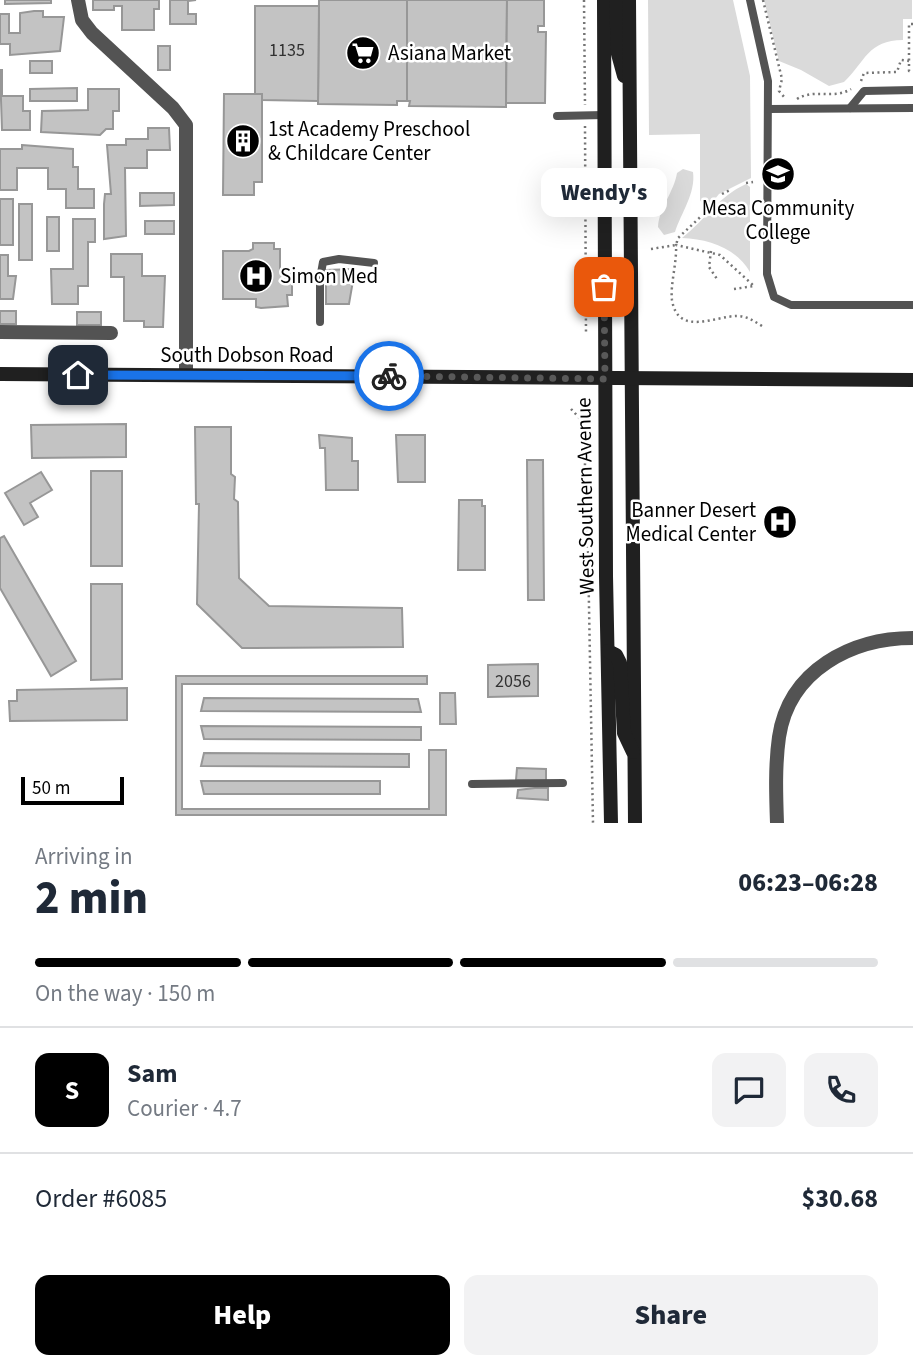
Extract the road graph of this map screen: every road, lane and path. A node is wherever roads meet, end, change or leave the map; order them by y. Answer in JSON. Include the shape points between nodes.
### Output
{"nodes":[{"id":1,"x":78,"y":0,"type":"edge"},
{"id":2,"x":584,"y":0,"type":"edge"},
{"id":3,"x":604,"y":0,"type":"edge"},
{"id":4,"x":616,"y":0,"type":"edge"},
{"id":5,"x":629,"y":0,"type":"edge"},
{"id":6,"x":750,"y":0,"type":"edge"},
{"id":7,"x":763,"y":0,"type":"edge"},
{"id":8,"x":913,"y":24,"type":"edge"},
{"id":9,"x":909,"y":61,"type":"junction"},
{"id":10,"x":913,"y":71,"type":"edge"},
{"id":11,"x":913,"y":90,"type":"edge"},
{"id":12,"x":630,"y":101,"type":"junction"},
{"id":13,"x":768,"y":108,"type":"junction"},
{"id":14,"x":850,"y":108,"type":"junction"},
{"id":15,"x":913,"y":108,"type":"edge"},
{"id":16,"x":557,"y":116,"type":"dead end"},
{"id":17,"x":585,"y":116,"type":"junction"},
{"id":18,"x":604,"y":116,"type":"junction"},
{"id":19,"x":753,"y":182,"type":"dead end"},
{"id":20,"x":746,"y":183,"type":"dead end"},
{"id":21,"x":730,"y":190,"type":"dead end"},
{"id":22,"x":722,"y":194,"type":"dead end"},
{"id":23,"x":711,"y":207,"type":"dead end"},
{"id":24,"x":676,"y":245,"type":"junction"},
{"id":25,"x":651,"y":250,"type":"dead end"},
{"id":26,"x":711,"y":251,"type":"junction"},
{"id":27,"x":374,"y":262,"type":"dead end"},
{"id":28,"x":717,"y":279,"type":"dead end"},
{"id":29,"x":734,"y":289,"type":"dead end"},
{"id":30,"x":913,"y":305,"type":"edge"},
{"id":31,"x":320,"y":322,"type":"dead end"},
{"id":32,"x":762,"y":326,"type":"dead end"},
{"id":33,"x":0,"y":332,"type":"edge"},
{"id":34,"x":111,"y":332,"type":"dead end"},
{"id":35,"x":586,"y":335,"type":"dead end"},
{"id":36,"x":0,"y":374,"type":"edge"},
{"id":37,"x":186,"y":375,"type":"junction"},
{"id":38,"x":632,"y":378,"type":"junction"},
{"id":39,"x":605,"y":379,"type":"junction"},
{"id":40,"x":913,"y":380,"type":"edge"},
{"id":41,"x":571,"y":409,"type":"dead end"},
{"id":42,"x":913,"y":638,"type":"edge"},
{"id":43,"x":608,"y":651,"type":"junction"},
{"id":44,"x":636,"y":757,"type":"junction"},
{"id":45,"x":563,"y":783,"type":"dead end"},
{"id":46,"x":472,"y":784,"type":"dead end"},
{"id":47,"x":593,"y":823,"type":"edge"},
{"id":48,"x":611,"y":823,"type":"edge"},
{"id":49,"x":635,"y":823,"type":"edge"},
{"id":50,"x":776,"y":823,"type":"edge"}],
"edges":[{"from":1,"to":37,"type":"street","via":[[82,20],[92,33],[186,125]]},
{"from":2,"to":17,"type":"path"},
{"from":3,"to":18,"type":"main road","name":"West Southern Avenue"},
{"from":4,"to":12,"type":"main road","via":[[618,54]]},
{"from":5,"to":12,"type":"main road"},
{"from":6,"to":13,"type":"lane","via":[[768,81]]},
{"from":7,"to":9,"type":"path","via":[[782,79],[779,91],[786,100],[814,93],[844,93],[864,80],[864,73],[897,72],[901,60]]},
{"from":8,"to":9,"type":"path","via":[[909,24]]},
{"from":9,"to":10,"type":"path","via":[[909,71]]},
{"from":11,"to":14,"type":"lane","via":[[864,91]]},
{"from":12,"to":38,"type":"main road"},
{"from":13,"to":14,"type":"lane"},
{"from":13,"to":30,"type":"lane","via":[[767,274],[774,297],[791,305]]},
{"from":14,"to":15,"type":"lane"},
{"from":16,"to":17,"type":"lane"},
{"from":17,"to":18,"type":"lane"},
{"from":17,"to":35,"type":"path"},
{"from":18,"to":39,"type":"main road","name":"West Southern Avenue"},
{"from":19,"to":20,"type":"path"},
{"from":21,"to":22,"type":"path"},
{"from":23,"to":24,"type":"path"},
{"from":24,"to":25,"type":"path"},
{"from":24,"to":26,"type":"path"},
{"from":24,"to":32,"type":"path","via":[[672,298],[680,316],[696,324],[736,316]]},
{"from":26,"to":28,"type":"path","via":[[709,267]]},
{"from":26,"to":29,"type":"path","via":[[740,270],[754,286]]},
{"from":27,"to":31,"type":"lane","via":[[339,258],[323,262]]},
{"from":33,"to":34,"type":"street"},
{"from":36,"to":37,"type":"main road","name":"South Dobson Road"},
{"from":37,"to":39,"type":"main road","name":"South Dobson Road"},
{"from":38,"to":39,"type":"main road","name":"South Dobson Road"},
{"from":38,"to":40,"type":"main road","name":"South Dobson Road"},
{"from":38,"to":44,"type":"main road"},
{"from":39,"to":43,"type":"main road","name":"West Southern Avenue"},
{"from":41,"to":47,"type":"path","via":[[586,425],[587,436],[583,492]]},
{"from":42,"to":50,"type":"street","via":[[880,640],[846,650],[802,685],[779,735]]},
{"from":43,"to":44,"type":"main road","via":[[620,663],[624,733]]},
{"from":43,"to":48,"type":"main road","name":"West Southern Avenue"},
{"from":44,"to":49,"type":"main road"},
{"from":45,"to":46,"type":"lane"}]}
